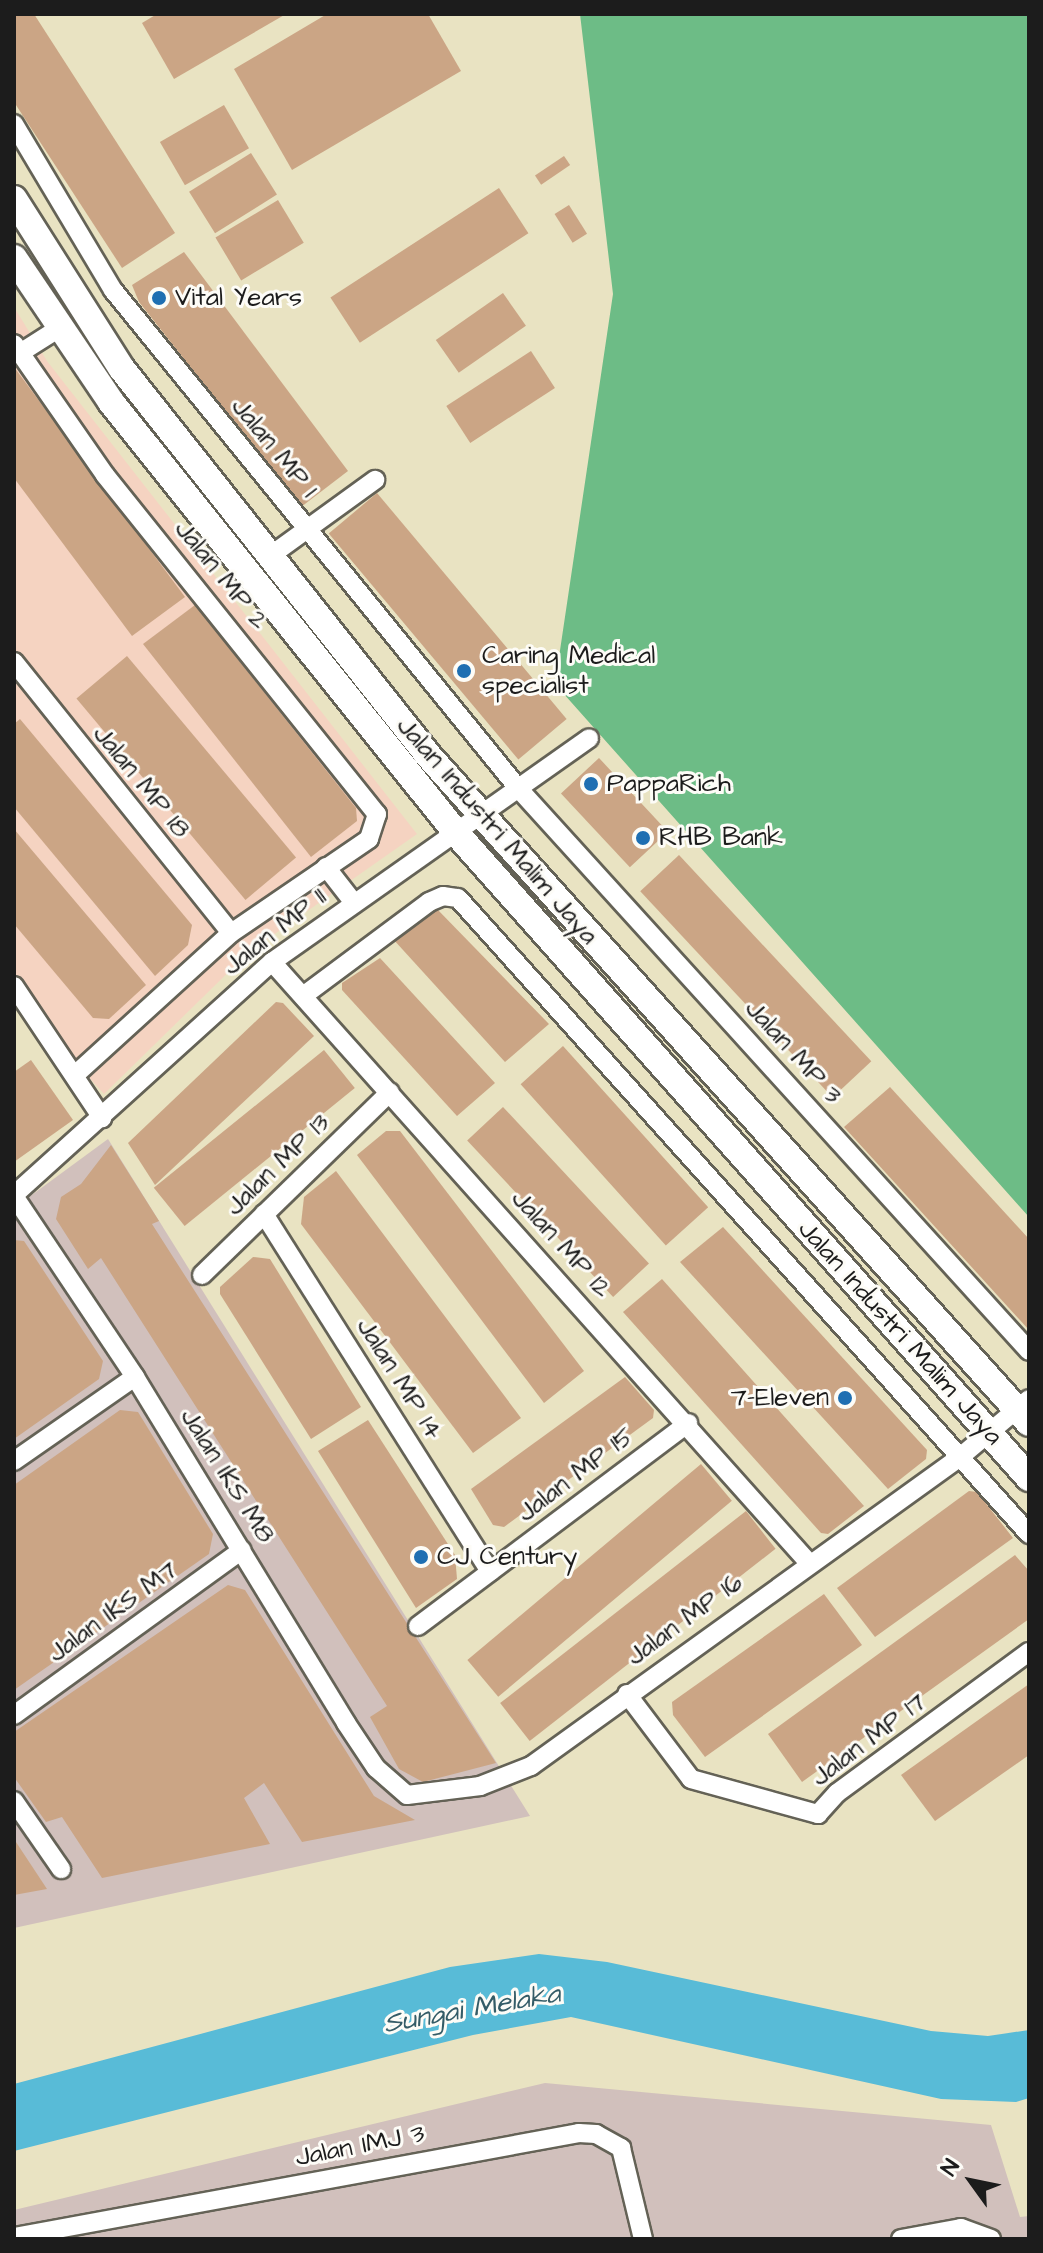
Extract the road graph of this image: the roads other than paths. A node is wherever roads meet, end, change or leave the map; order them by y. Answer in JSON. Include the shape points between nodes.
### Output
{"nodes":[{"id":1,"x":14,"y":124,"type":"edge"},
{"id":2,"x":14,"y":199,"type":"edge"},
{"id":3,"x":14,"y":258,"type":"edge"},
{"id":4,"x":58,"y":329,"type":"junction"},
{"id":5,"x":17,"y":348,"type":"edge"},
{"id":6,"x":375,"y":480,"type":"dead end"},
{"id":7,"x":306,"y":529,"type":"junction"},
{"id":8,"x":270,"y":556,"type":"junction"},
{"id":9,"x":14,"y":662,"type":"edge"},
{"id":10,"x":589,"y":738,"type":"dead end"},
{"id":11,"x":518,"y":788,"type":"junction"},
{"id":12,"x":480,"y":817,"type":"junction"},
{"id":13,"x":458,"y":835,"type":"junction"},
{"id":14,"x":326,"y":867,"type":"junction"},
{"id":15,"x":354,"y":903,"type":"junction"},
{"id":16,"x":231,"y":933,"type":"junction"},
{"id":17,"x":272,"y":962,"type":"junction"},
{"id":18,"x":14,"y":986,"type":"edge"},
{"id":19,"x":303,"y":996,"type":"junction"},
{"id":20,"x":75,"y":1075,"type":"junction"},
{"id":21,"x":390,"y":1092,"type":"junction"},
{"id":22,"x":102,"y":1118,"type":"junction"},
{"id":23,"x":14,"y":1195,"type":"edge"},
{"id":24,"x":264,"y":1214,"type":"junction"},
{"id":25,"x":202,"y":1275,"type":"dead end"},
{"id":26,"x":1029,"y":1351,"type":"edge"},
{"id":27,"x":135,"y":1377,"type":"junction"},
{"id":28,"x":1025,"y":1411,"type":"edge"},
{"id":29,"x":688,"y":1423,"type":"junction"},
{"id":30,"x":991,"y":1433,"type":"junction"},
{"id":31,"x":960,"y":1457,"type":"junction"},
{"id":32,"x":14,"y":1461,"type":"edge"},
{"id":33,"x":1029,"y":1478,"type":"edge"},
{"id":34,"x":1029,"y":1534,"type":"edge"},
{"id":35,"x":242,"y":1550,"type":"junction"},
{"id":36,"x":809,"y":1563,"type":"junction"},
{"id":37,"x":490,"y":1572,"type":"junction"},
{"id":38,"x":418,"y":1626,"type":"dead end"},
{"id":39,"x":1029,"y":1652,"type":"edge"},
{"id":40,"x":627,"y":1694,"type":"junction"},
{"id":41,"x":14,"y":1715,"type":"edge"},
{"id":42,"x":391,"y":1785,"type":"joint"},
{"id":43,"x":14,"y":1801,"type":"edge"},
{"id":44,"x":61,"y":1869,"type":"dead end"},
{"id":45,"x":14,"y":2237,"type":"edge"},
{"id":46,"x":643,"y":2239,"type":"edge"},
{"id":47,"x":901,"y":2239,"type":"edge"},
{"id":48,"x":991,"y":2239,"type":"edge"}],
"edges":[{"from":1,"to":7,"type":"street","name":"Jalan MP 1","via":[[113,290]]},
{"from":2,"to":8,"type":"main road","name":"Jalan Industri Malim Jaya","via":[[122,369]]},
{"from":3,"to":4,"type":"main road","name":"Jalan Industri Malim Jaya"},
{"from":4,"to":5,"type":"street"},
{"from":4,"to":13,"type":"main road","name":"Jalan Industri Malim Jaya"},
{"from":5,"to":14,"type":"street","name":"Jalan MP 2","via":[[105,475],[372,802],[377,814],[369,839]]},
{"from":6,"to":7,"type":"street"},
{"from":7,"to":8,"type":"street"},
{"from":7,"to":11,"type":"street","name":"Jalan MP 1"},
{"from":8,"to":12,"type":"main road","name":"Jalan Industri Malim Jaya"},
{"from":9,"to":16,"type":"street","name":"Jalan MP 18"},
{"from":10,"to":11,"type":"street","name":"Jalan MP 11"},
{"from":11,"to":12,"type":"street","name":"Jalan MP 11"},
{"from":11,"to":26,"type":"street","name":"Jalan MP 3"},
{"from":12,"to":13,"type":"street","name":"Jalan MP 11"},
{"from":12,"to":28,"type":"main road","name":"Jalan Industri Malim Jaya"},
{"from":13,"to":15,"type":"street","name":"Jalan MP 11"},
{"from":13,"to":30,"type":"main road","name":"Jalan Industri Malim Jaya"},
{"from":14,"to":15,"type":"street"},
{"from":14,"to":16,"type":"street"},
{"from":15,"to":17,"type":"street","name":"Jalan MP 11"},
{"from":16,"to":20,"type":"street"},
{"from":17,"to":19,"type":"street","name":"Jalan MP 12"},
{"from":17,"to":22,"type":"street","name":"Jalan MP 11"},
{"from":18,"to":20,"type":"street"},
{"from":19,"to":21,"type":"street","name":"Jalan MP 12"},
{"from":19,"to":31,"type":"street","via":[[429,902],[443,896],[458,898]]},
{"from":20,"to":22,"type":"street"},
{"from":21,"to":24,"type":"street","name":"Jalan MP 13"},
{"from":21,"to":29,"type":"street","name":"Jalan MP 12"},
{"from":22,"to":23,"type":"street","name":"Jalan MP 11"},
{"from":23,"to":27,"type":"street","name":"Jalan IKS M8"},
{"from":24,"to":25,"type":"street","name":"Jalan MP 13"},
{"from":24,"to":37,"type":"street","name":"Jalan MP 14"},
{"from":27,"to":32,"type":"street"},
{"from":27,"to":35,"type":"street","name":"Jalan IKS M8"},
{"from":28,"to":30,"type":"street","name":"Jalan MP 16"},
{"from":29,"to":36,"type":"street","name":"Jalan MP 12"},
{"from":29,"to":37,"type":"street","name":"Jalan MP 15"},
{"from":30,"to":31,"type":"street","name":"Jalan MP 16"},
{"from":30,"to":33,"type":"main road","name":"Jalan Industri Malim Jaya"},
{"from":31,"to":34,"type":"street"},
{"from":31,"to":36,"type":"street","name":"Jalan MP 16"},
{"from":35,"to":41,"type":"street","name":"Jalan IKS M7"},
{"from":35,"to":42,"type":"street","name":"Jalan IKS M8","via":[[346,1723]]},
{"from":36,"to":40,"type":"street","name":"Jalan MP 16"},
{"from":37,"to":38,"type":"street","name":"Jalan MP 15"},
{"from":39,"to":40,"type":"street","name":"Jalan MP 17","via":[[837,1793],[818,1814],[691,1779]]},
{"from":40,"to":42,"type":"street","name":"Jalan MP 16","via":[[513,1775],[421,1797]]},
{"from":43,"to":44,"type":"street"},
{"from":45,"to":46,"type":"street","name":"Jalan IMJ 3","via":[[579,2133],[596,2134],[621,2148]]},
{"from":47,"to":48,"type":"street","via":[[961,2228]]}]}
